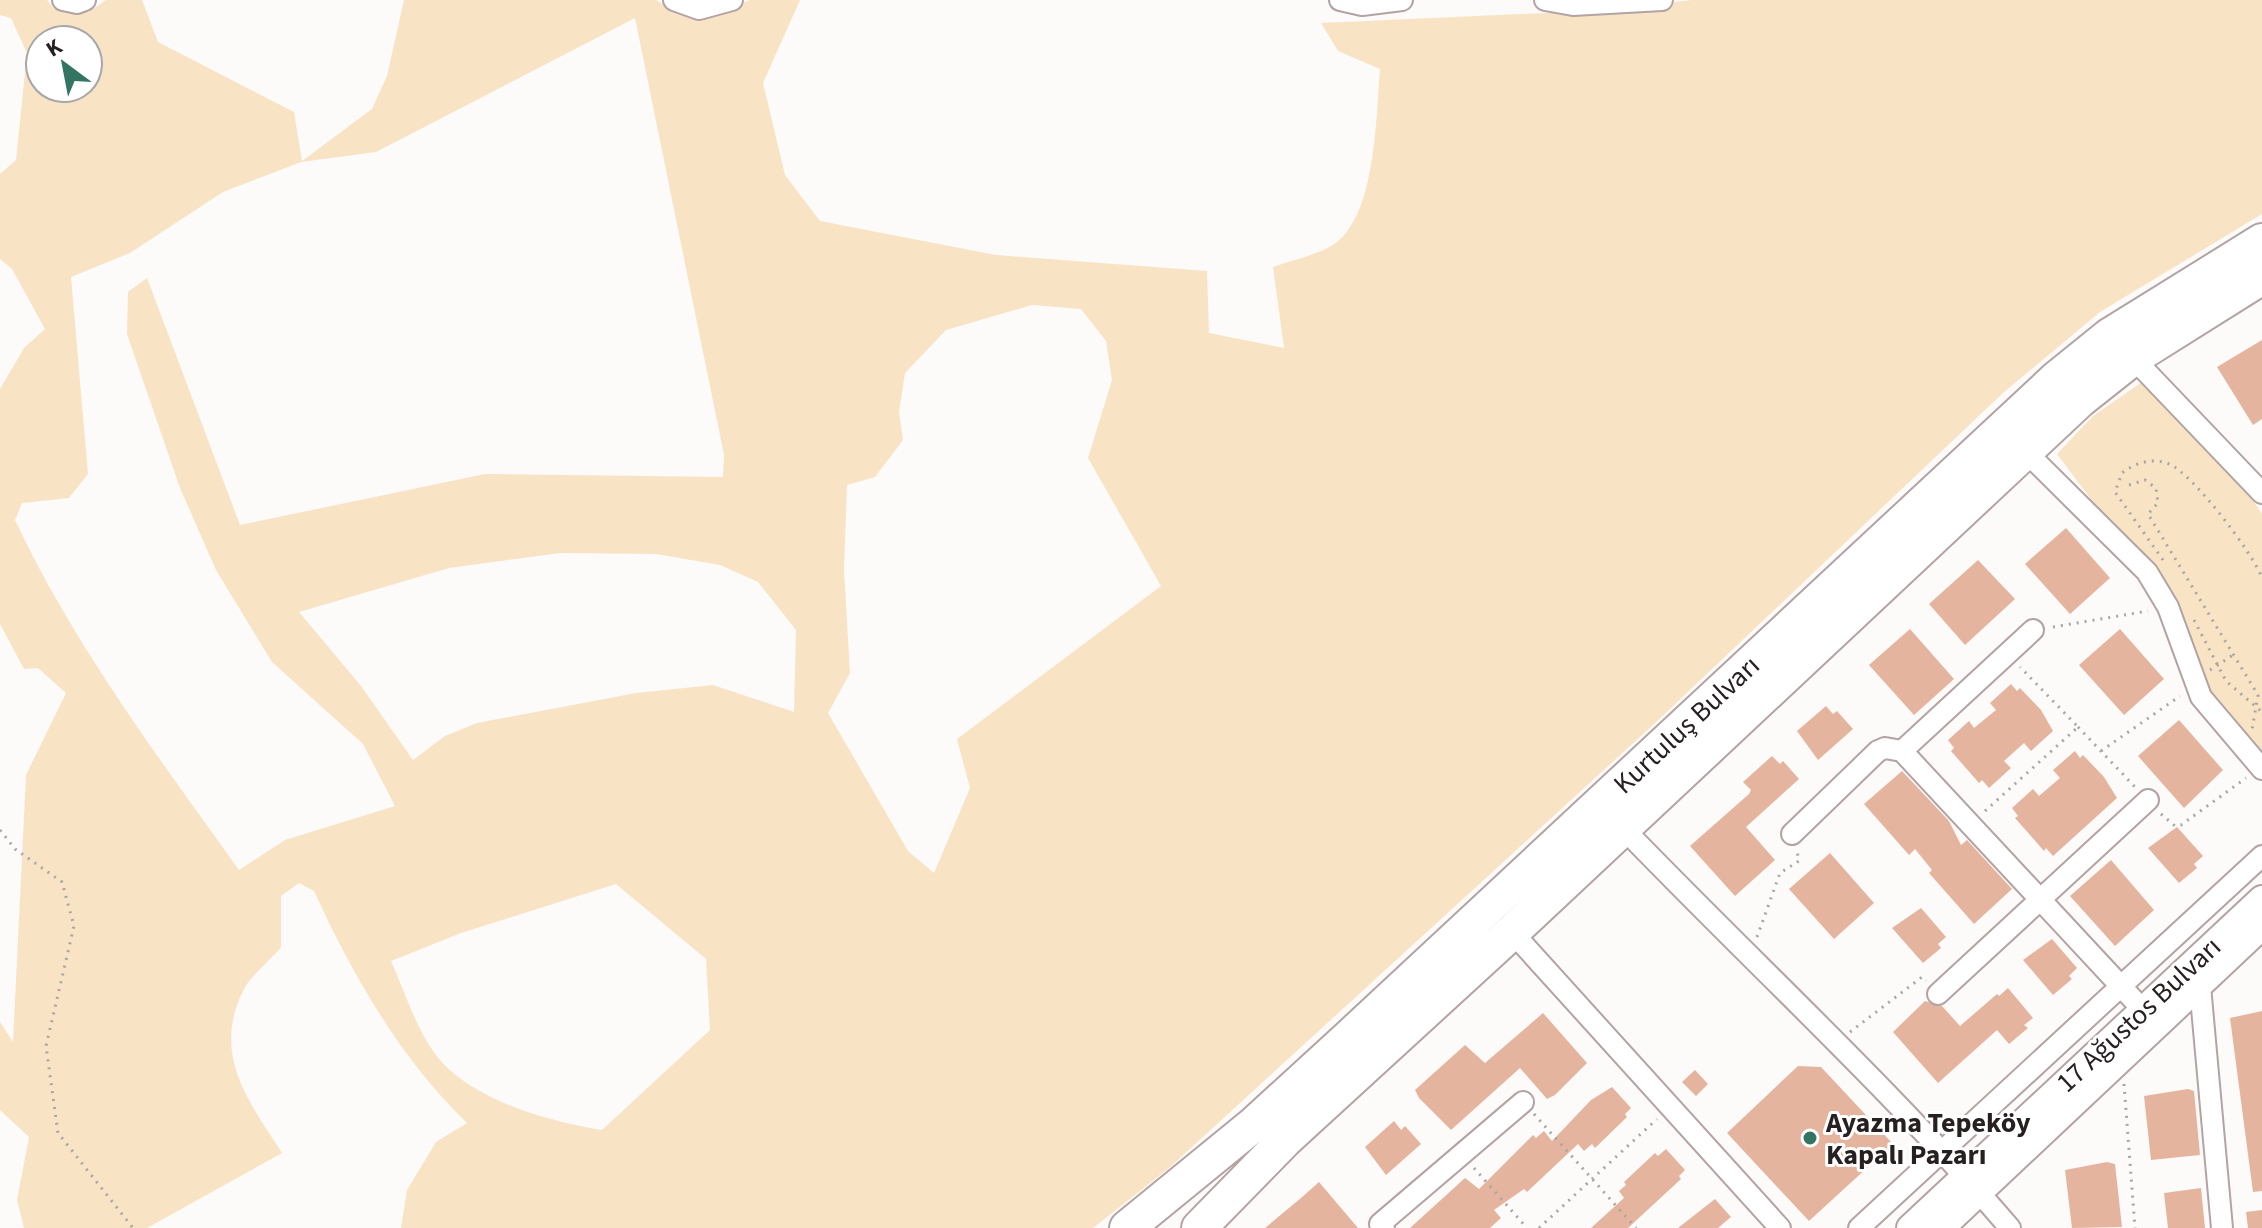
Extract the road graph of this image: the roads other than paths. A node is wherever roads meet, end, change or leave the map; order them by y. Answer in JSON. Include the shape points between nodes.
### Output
{"nodes":[{"id":1,"x":63,"y":0,"type":"edge"},
{"id":2,"x":85,"y":0,"type":"edge"},
{"id":3,"x":674,"y":0,"type":"edge"},
{"id":4,"x":732,"y":0,"type":"edge"},
{"id":5,"x":1340,"y":0,"type":"edge"},
{"id":6,"x":1402,"y":0,"type":"edge"},
{"id":7,"x":1545,"y":0,"type":"edge"},
{"id":8,"x":1662,"y":0,"type":"edge"},
{"id":9,"x":2262,"y":241,"type":"edge"},
{"id":10,"x":2262,"y":277,"type":"edge"},
{"id":11,"x":2133,"y":358,"type":"junction"},
{"id":12,"x":2024,"y":450,"type":"junction"},
{"id":13,"x":2262,"y":493,"type":"edge"},
{"id":14,"x":2033,"y":630,"type":"road end"},
{"id":15,"x":1902,"y":751,"type":"junction"},
{"id":16,"x":2257,"y":763,"type":"edge"},
{"id":17,"x":2148,"y":800,"type":"road end"},
{"id":18,"x":1622,"y":827,"type":"junction"},
{"id":19,"x":1792,"y":834,"type":"road end"},
{"id":20,"x":2262,"y":856,"type":"edge"},
{"id":21,"x":2040,"y":899,"type":"junction"},
{"id":22,"x":2262,"y":899,"type":"edge"},
{"id":23,"x":2262,"y":926,"type":"edge"},
{"id":24,"x":1512,"y":932,"type":"junction"},
{"id":25,"x":2120,"y":985,"type":"junction"},
{"id":26,"x":2200,"y":986,"type":"junction"},
{"id":27,"x":1938,"y":994,"type":"road end"},
{"id":28,"x":2143,"y":1010,"type":"junction"},
{"id":29,"x":1523,"y":1102,"type":"road end"},
{"id":30,"x":1939,"y":1153,"type":"junction"},
{"id":31,"x":1970,"y":1185,"type":"junction"},
{"id":32,"x":1127,"y":1228,"type":"edge"},
{"id":33,"x":1199,"y":1228,"type":"edge"},
{"id":34,"x":1384,"y":1228,"type":"edge"},
{"id":35,"x":1780,"y":1228,"type":"edge"},
{"id":36,"x":1859,"y":1228,"type":"edge"},
{"id":37,"x":1910,"y":1228,"type":"edge"},
{"id":38,"x":1941,"y":1228,"type":"edge"},
{"id":39,"x":2010,"y":1228,"type":"edge"},
{"id":40,"x":2222,"y":1228,"type":"edge"}],
"edges":[{"from":1,"to":2,"type":"street"},
{"from":3,"to":4,"type":"street","via":[[699,9]]},
{"from":5,"to":6,"type":"street","via":[[1362,5]]},
{"from":7,"to":8,"type":"street","via":[[1573,5]]},
{"from":9,"to":32,"type":"highway","name":"Kurtuluş Bulvarı","via":[[2080,358],[1277,1104]]},
{"from":10,"to":11,"type":"highway","name":"Kurtuluş Bulvarı"},
{"from":11,"to":12,"type":"highway","name":"Kurtuluş Bulvarı"},
{"from":11,"to":13,"type":"street"},
{"from":12,"to":16,"type":"street","via":[[2135,558],[2168,607],[2194,683],[2213,715]]},
{"from":12,"to":18,"type":"highway","name":"Kurtuluş Bulvarı"},
{"from":14,"to":15,"type":"street"},
{"from":15,"to":19,"type":"street","via":[[1878,751]]},
{"from":15,"to":21,"type":"street"},
{"from":17,"to":21,"type":"street"},
{"from":18,"to":24,"type":"highway","name":"Kurtuluş Bulvarı"},
{"from":18,"to":30,"type":"street","via":[[1837,1042]]},
{"from":20,"to":25,"type":"street"},
{"from":21,"to":25,"type":"street"},
{"from":21,"to":27,"type":"street"},
{"from":22,"to":28,"type":"main road","name":"17 Ağustos Bulvarı"},
{"from":23,"to":26,"type":"main road","name":"17 Ağustos Bulvarı"},
{"from":24,"to":33,"type":"highway","name":"Kurtuluş Bulvarı","via":[[1285,1140]]},
{"from":24,"to":35,"type":"street"},
{"from":25,"to":28,"type":"street"},
{"from":25,"to":30,"type":"street"},
{"from":26,"to":31,"type":"main road","name":"17 Ağustos Bulvarı"},
{"from":26,"to":40,"type":"street"},
{"from":28,"to":31,"type":"main road","name":"17 Ağustos Bulvarı"},
{"from":29,"to":34,"type":"street","via":[[1380,1224]]},
{"from":30,"to":31,"type":"street"},
{"from":30,"to":36,"type":"street"},
{"from":31,"to":37,"type":"main road","name":"17 Ağustos Bulvarı"},
{"from":31,"to":38,"type":"main road","name":"17 Ağustos Bulvarı"},
{"from":31,"to":39,"type":"street"}]}
